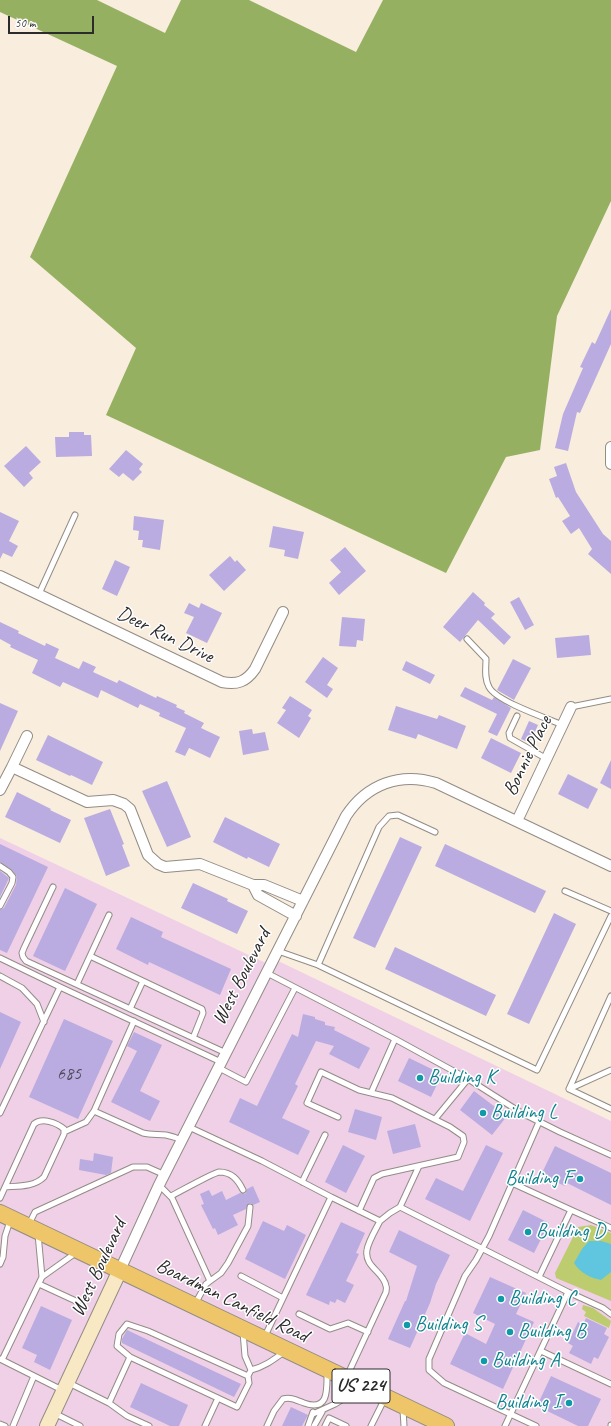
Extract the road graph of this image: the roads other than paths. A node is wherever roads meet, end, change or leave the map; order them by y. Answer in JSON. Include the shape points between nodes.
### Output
{"nodes":[{"id":1,"x":611,"y":447,"type":"edge"},
{"id":2,"x":611,"y":464,"type":"edge"},
{"id":3,"x":75,"y":515,"type":"dead end"},
{"id":4,"x":0,"y":576,"type":"edge"},
{"id":5,"x":39,"y":594,"type":"junction"},
{"id":6,"x":283,"y":612,"type":"dead end"},
{"id":7,"x":466,"y":639,"type":"dead end"},
{"id":8,"x":611,"y":699,"type":"edge"},
{"id":9,"x":571,"y":707,"type":"joint"},
{"id":10,"x":517,"y":716,"type":"dead end"},
{"id":11,"x":563,"y":725,"type":"junction"},
{"id":12,"x":27,"y":736,"type":"dead end"},
{"id":13,"x":547,"y":759,"type":"junction"},
{"id":14,"x":12,"y":767,"type":"junction"},
{"id":15,"x":0,"y":790,"type":"edge"},
{"id":16,"x":517,"y":821,"type":"junction"},
{"id":17,"x":435,"y":832,"type":"dead end"},
{"id":18,"x":0,"y":866,"type":"edge"},
{"id":19,"x":611,"y":866,"type":"edge"},
{"id":20,"x":253,"y":885,"type":"junction"},
{"id":21,"x":53,"y":887,"type":"dead end"},
{"id":22,"x":565,"y":891,"type":"dead end"},
{"id":23,"x":303,"y":901,"type":"junction"},
{"id":24,"x":0,"y":906,"type":"edge"},
{"id":25,"x":611,"y":911,"type":"edge"},
{"id":26,"x":109,"y":915,"type":"dead end"},
{"id":27,"x":296,"y":916,"type":"junction"},
{"id":28,"x":611,"y":916,"type":"edge"},
{"id":29,"x":278,"y":951,"type":"junction"},
{"id":30,"x":90,"y":956,"type":"junction"},
{"id":31,"x":0,"y":958,"type":"edge"},
{"id":32,"x":318,"y":965,"type":"junction"},
{"id":33,"x":267,"y":974,"type":"junction"},
{"id":34,"x":0,"y":976,"type":"edge"},
{"id":35,"x":143,"y":981,"type":"junction"},
{"id":36,"x":77,"y":984,"type":"junction"},
{"id":37,"x":60,"y":987,"type":"junction"},
{"id":38,"x":295,"y":988,"type":"junction"},
{"id":39,"x":611,"y":996,"type":"edge"},
{"id":40,"x":130,"y":1009,"type":"junction"},
{"id":41,"x":134,"y":1021,"type":"junction"},
{"id":42,"x":44,"y":1022,"type":"junction"},
{"id":43,"x":193,"y":1038,"type":"junction"},
{"id":44,"x":396,"y":1039,"type":"junction"},
{"id":45,"x":222,"y":1061,"type":"junction"},
{"id":46,"x":611,"y":1070,"type":"edge"},
{"id":47,"x":468,"y":1079,"type":"junction"},
{"id":48,"x":569,"y":1089,"type":"junction"},
{"id":49,"x":371,"y":1093,"type":"junction"},
{"id":50,"x":611,"y":1109,"type":"edge"},
{"id":51,"x":94,"y":1111,"type":"junction"},
{"id":52,"x":0,"y":1113,"type":"edge"},
{"id":53,"x":338,"y":1117,"type":"dead end"},
{"id":54,"x":435,"y":1119,"type":"junction"},
{"id":55,"x":539,"y":1122,"type":"junction"},
{"id":56,"x":189,"y":1127,"type":"junction"},
{"id":57,"x":64,"y":1132,"type":"junction"},
{"id":58,"x":325,"y":1135,"type":"dead end"},
{"id":59,"x":182,"y":1141,"type":"junction"},
{"id":60,"x":611,"y":1155,"type":"edge"},
{"id":61,"x":419,"y":1166,"type":"junction"},
{"id":62,"x":165,"y":1175,"type":"junction"},
{"id":63,"x":302,"y":1182,"type":"junction"},
{"id":64,"x":512,"y":1183,"type":"junction"},
{"id":65,"x":160,"y":1185,"type":"junction"},
{"id":66,"x":5,"y":1187,"type":"junction"},
{"id":67,"x":243,"y":1190,"type":"dead end"},
{"id":68,"x":171,"y":1196,"type":"junction"},
{"id":69,"x":331,"y":1197,"type":"junction"},
{"id":70,"x":0,"y":1198,"type":"edge"},
{"id":71,"x":250,"y":1207,"type":"dead end"},
{"id":72,"x":400,"y":1207,"type":"junction"},
{"id":73,"x":571,"y":1210,"type":"junction"},
{"id":74,"x":359,"y":1211,"type":"junction"},
{"id":75,"x":5,"y":1215,"type":"edge"},
{"id":76,"x":380,"y":1221,"type":"junction"},
{"id":77,"x":611,"y":1228,"type":"edge"},
{"id":78,"x":33,"y":1229,"type":"junction"},
{"id":79,"x":482,"y":1249,"type":"junction"},
{"id":80,"x":79,"y":1251,"type":"junction"},
{"id":81,"x":0,"y":1264,"type":"edge"},
{"id":82,"x":120,"y":1270,"type":"junction"},
{"id":83,"x":241,"y":1276,"type":"dead end"},
{"id":84,"x":42,"y":1277,"type":"junction"},
{"id":85,"x":539,"y":1278,"type":"junction"},
{"id":86,"x":210,"y":1281,"type":"junction"},
{"id":87,"x":39,"y":1284,"type":"junction"},
{"id":88,"x":568,"y":1292,"type":"junction"},
{"id":89,"x":283,"y":1298,"type":"junction"},
{"id":90,"x":78,"y":1302,"type":"dead end"},
{"id":91,"x":194,"y":1306,"type":"junction"},
{"id":92,"x":299,"y":1314,"type":"dead end"},
{"id":93,"x":611,"y":1314,"type":"edge"},
{"id":94,"x":243,"y":1329,"type":"junction"},
{"id":95,"x":368,"y":1332,"type":"junction"},
{"id":96,"x":263,"y":1339,"type":"junction"},
{"id":97,"x":286,"y":1350,"type":"junction"},
{"id":98,"x":540,"y":1351,"type":"junction"},
{"id":99,"x":130,"y":1357,"type":"junction"},
{"id":100,"x":1,"y":1359,"type":"edge"},
{"id":101,"x":327,"y":1369,"type":"junction"},
{"id":102,"x":251,"y":1370,"type":"junction"},
{"id":103,"x":34,"y":1376,"type":"junction"},
{"id":104,"x":248,"y":1376,"type":"junction"},
{"id":105,"x":346,"y":1378,"type":"junction"},
{"id":106,"x":611,"y":1384,"type":"edge"},
{"id":107,"x":66,"y":1387,"type":"junction"},
{"id":108,"x":363,"y":1387,"type":"junction"},
{"id":109,"x":386,"y":1397,"type":"junction"},
{"id":110,"x":218,"y":1398,"type":"junction"},
{"id":111,"x":110,"y":1402,"type":"junction"},
{"id":112,"x":401,"y":1405,"type":"junction"},
{"id":113,"x":316,"y":1406,"type":"junction"},
{"id":114,"x":323,"y":1411,"type":"junction"},
{"id":115,"x":53,"y":1413,"type":"junction"},
{"id":116,"x":313,"y":1414,"type":"junction"},
{"id":117,"x":511,"y":1414,"type":"junction"},
{"id":118,"x":329,"y":1418,"type":"junction"},
{"id":119,"x":0,"y":1424,"type":"edge"},
{"id":120,"x":5,"y":1426,"type":"edge"},
{"id":121,"x":12,"y":1426,"type":"edge"},
{"id":122,"x":47,"y":1426,"type":"edge"},
{"id":123,"x":80,"y":1426,"type":"edge"},
{"id":124,"x":149,"y":1426,"type":"edge"},
{"id":125,"x":205,"y":1426,"type":"edge"},
{"id":126,"x":267,"y":1426,"type":"edge"},
{"id":127,"x":308,"y":1426,"type":"edge"},
{"id":128,"x":314,"y":1426,"type":"edge"},
{"id":129,"x":325,"y":1426,"type":"edge"},
{"id":130,"x":346,"y":1426,"type":"edge"},
{"id":131,"x":371,"y":1426,"type":"edge"},
{"id":132,"x":404,"y":1426,"type":"edge"},
{"id":133,"x":446,"y":1426,"type":"edge"},
{"id":134,"x":506,"y":1426,"type":"edge"},
{"id":135,"x":536,"y":1426,"type":"edge"}],
"edges":[{"from":1,"to":2,"type":"street"},
{"from":3,"to":5,"type":"lane"},
{"from":4,"to":5,"type":"street","name":"Deer Run Drive"},
{"from":5,"to":6,"type":"street","name":"Deer Run Drive","via":[[230,684],[244,681],[251,676]]},
{"from":7,"to":11,"type":"lane","via":[[486,659],[486,677],[492,692],[509,703]]},
{"from":8,"to":9,"type":"lane"},
{"from":9,"to":11,"type":"street","name":"Bonnie Place"},
{"from":10,"to":13,"type":"lane","via":[[509,734],[510,738]]},
{"from":11,"to":13,"type":"street","name":"Bonnie Place"},
{"from":12,"to":14,"type":"street"},
{"from":13,"to":16,"type":"street","name":"Bonnie Place"},
{"from":14,"to":15,"type":"street"},
{"from":14,"to":20,"type":"street","via":[[87,802],[113,800],[124,804],[130,809],[148,855],[158,864],[165,867],[200,864]]},
{"from":16,"to":19,"type":"street","name":"West Boulevard"},
{"from":16,"to":23,"type":"street","name":"West Boulevard","via":[[427,780],[409,778],[384,783],[368,792],[350,809]]},
{"from":17,"to":32,"type":"lane","via":[[398,815],[389,816],[379,827]]},
{"from":18,"to":24,"type":"lane","via":[[13,877]]},
{"from":20,"to":23,"type":"street","via":[[264,885]]},
{"from":20,"to":27,"type":"street","via":[[258,895]]},
{"from":21,"to":36,"type":"lane","via":[[24,948],[23,958]]},
{"from":22,"to":25,"type":"lane"},
{"from":23,"to":27,"type":"street","name":"West Boulevard"},
{"from":26,"to":30,"type":"lane"},
{"from":27,"to":29,"type":"street","name":"West Boulevard"},
{"from":28,"to":32,"type":"lane","via":[[537,1070]]},
{"from":29,"to":32,"type":"lane"},
{"from":29,"to":33,"type":"street","name":"West Boulevard"},
{"from":30,"to":35,"type":"lane"},
{"from":30,"to":36,"type":"lane"},
{"from":31,"to":37,"type":"lane"},
{"from":33,"to":38,"type":"lane"},
{"from":33,"to":45,"type":"street","name":"West Boulevard"},
{"from":34,"to":42,"type":"lane","via":[[22,988],[37,1004]]},
{"from":35,"to":40,"type":"lane"},
{"from":35,"to":43,"type":"lane","via":[[202,1009],[203,1013]]},
{"from":36,"to":40,"type":"lane"},
{"from":37,"to":41,"type":"lane"},
{"from":37,"to":42,"type":"lane"},
{"from":38,"to":44,"type":"lane"},
{"from":38,"to":45,"type":"lane","via":[[246,1082]]},
{"from":39,"to":48,"type":"lane"},
{"from":40,"to":43,"type":"lane"},
{"from":41,"to":45,"type":"lane"},
{"from":41,"to":51,"type":"lane"},
{"from":42,"to":52,"type":"lane"},
{"from":43,"to":45,"type":"lane"},
{"from":44,"to":47,"type":"lane"},
{"from":44,"to":49,"type":"lane"},
{"from":45,"to":56,"type":"street","name":"West Boulevard"},
{"from":46,"to":48,"type":"lane"},
{"from":47,"to":54,"type":"lane"},
{"from":47,"to":55,"type":"lane"},
{"from":48,"to":50,"type":"lane"},
{"from":49,"to":53,"type":"lane","via":[[322,1072],[307,1103]]},
{"from":49,"to":54,"type":"lane","via":[[392,1098]]},
{"from":51,"to":57,"type":"lane","via":[[86,1122]]},
{"from":51,"to":59,"type":"lane","via":[[151,1136],[173,1136]]},
{"from":54,"to":61,"type":"lane","via":[[463,1136],[464,1142],[458,1157]]},
{"from":55,"to":60,"type":"lane"},
{"from":55,"to":64,"type":"lane"},
{"from":56,"to":59,"type":"street","name":"West Boulevard"},
{"from":56,"to":63,"type":"lane"},
{"from":57,"to":66,"type":"lane","via":[[40,1181]]},
{"from":57,"to":66,"type":"lane","via":[[64,1129],[56,1124],[42,1120],[34,1124]]},
{"from":58,"to":63,"type":"lane"},
{"from":59,"to":62,"type":"street","name":"West Boulevard"},
{"from":61,"to":72,"type":"lane"},
{"from":61,"to":74,"type":"lane","via":[[374,1178]]},
{"from":62,"to":65,"type":"street","name":"West Boulevard"},
{"from":62,"to":78,"type":"lane","via":[[147,1167],[133,1167],[35,1212]]},
{"from":63,"to":69,"type":"lane"},
{"from":64,"to":73,"type":"lane"},
{"from":64,"to":79,"type":"lane"},
{"from":65,"to":68,"type":"lane"},
{"from":65,"to":82,"type":"street","name":"West Boulevard"},
{"from":66,"to":70,"type":"lane"},
{"from":67,"to":68,"type":"lane","via":[[239,1181],[232,1175],[219,1172]]},
{"from":68,"to":86,"type":"lane"},
{"from":69,"to":74,"type":"lane"},
{"from":69,"to":89,"type":"lane"},
{"from":71,"to":86,"type":"lane","via":[[248,1226],[221,1273]]},
{"from":72,"to":76,"type":"lane"},
{"from":72,"to":79,"type":"lane"},
{"from":73,"to":77,"type":"lane"},
{"from":73,"to":85,"type":"lane"},
{"from":74,"to":76,"type":"lane"},
{"from":75,"to":78,"type":"main road","name":"Boardman Canfield Road","number":"US 224"},
{"from":75,"to":81,"type":"lane","via":[[3,1257]]},
{"from":76,"to":95,"type":"lane","via":[[366,1251],[373,1269],[386,1285],[386,1292]]},
{"from":78,"to":80,"type":"main road","name":"Boardman Canfield Road","number":"US 224"},
{"from":78,"to":84,"type":"lane"},
{"from":79,"to":85,"type":"lane"},
{"from":79,"to":117,"type":"lane","via":[[465,1276],[429,1359],[429,1370],[444,1383]]},
{"from":80,"to":82,"type":"main road","name":"Boardman Canfield Road","number":"US 224"},
{"from":80,"to":84,"type":"lane"},
{"from":82,"to":91,"type":"main road","name":"Boardman Canfield Road","number":"US 224"},
{"from":82,"to":107,"type":"street","name":"West Boulevard"},
{"from":83,"to":89,"type":"lane"},
{"from":84,"to":87,"type":"lane"},
{"from":85,"to":88,"type":"lane"},
{"from":86,"to":91,"type":"lane"},
{"from":87,"to":90,"type":"lane"},
{"from":87,"to":100,"type":"lane"},
{"from":88,"to":93,"type":"lane"},
{"from":88,"to":98,"type":"lane"},
{"from":89,"to":96,"type":"lane"},
{"from":91,"to":94,"type":"main road","name":"Boardman Canfield Road","number":"US 224"},
{"from":92,"to":95,"type":"lane","via":[[330,1329],[348,1322]]},
{"from":94,"to":96,"type":"main road","name":"Boardman Canfield Road","number":"US 224"},
{"from":94,"to":102,"type":"lane","via":[[245,1356]]},
{"from":95,"to":105,"type":"lane"},
{"from":96,"to":97,"type":"main road","name":"Boardman Canfield Road","number":"US 224"},
{"from":97,"to":101,"type":"main road","name":"Boardman Canfield Road","number":"US 224"},
{"from":97,"to":102,"type":"lane","via":[[272,1362]]},
{"from":98,"to":106,"type":"lane"},
{"from":98,"to":117,"type":"lane"},
{"from":99,"to":104,"type":"lane","via":[[116,1346],[119,1334],[127,1324],[148,1330]]},
{"from":99,"to":110,"type":"lane"},
{"from":99,"to":111,"type":"lane"},
{"from":100,"to":103,"type":"lane"},
{"from":101,"to":105,"type":"main road","name":"Boardman Canfield Road","number":"US 224"},
{"from":101,"to":113,"type":"lane","via":[[326,1394],[322,1402]]},
{"from":102,"to":104,"type":"lane"},
{"from":103,"to":107,"type":"lane"},
{"from":103,"to":121,"type":"lane"},
{"from":104,"to":110,"type":"lane","via":[[249,1383],[237,1407]]},
{"from":105,"to":108,"type":"main road","name":"Boardman Canfield Road","number":"US 224"},
{"from":107,"to":111,"type":"lane"},
{"from":107,"to":115,"type":"street","name":"West Boulevard"},
{"from":108,"to":109,"type":"main road","name":"Boardman Canfield Road","number":"US 224"},
{"from":108,"to":114,"type":"lane"},
{"from":109,"to":112,"type":"main road","name":"Boardman Canfield Road","number":"US 224"},
{"from":109,"to":131,"type":"lane"},
{"from":110,"to":125,"type":"lane"},
{"from":111,"to":124,"type":"lane","via":[[127,1416]]},
{"from":112,"to":132,"type":"lane"},
{"from":112,"to":133,"type":"main road","name":"Boardman Canfield Road","number":"US 224"},
{"from":113,"to":114,"type":"lane"},
{"from":113,"to":116,"type":"lane"},
{"from":113,"to":126,"type":"lane","via":[[290,1397],[282,1399]]},
{"from":114,"to":116,"type":"lane"},
{"from":114,"to":118,"type":"lane"},
{"from":114,"to":128,"type":"lane"},
{"from":115,"to":122,"type":"street","name":"West Boulevard"},
{"from":115,"to":123,"type":"lane"},
{"from":116,"to":127,"type":"lane"},
{"from":117,"to":134,"type":"lane"},
{"from":117,"to":135,"type":"lane"},
{"from":118,"to":129,"type":"lane"},
{"from":118,"to":130,"type":"lane"},
{"from":119,"to":120,"type":"lane"}]}
